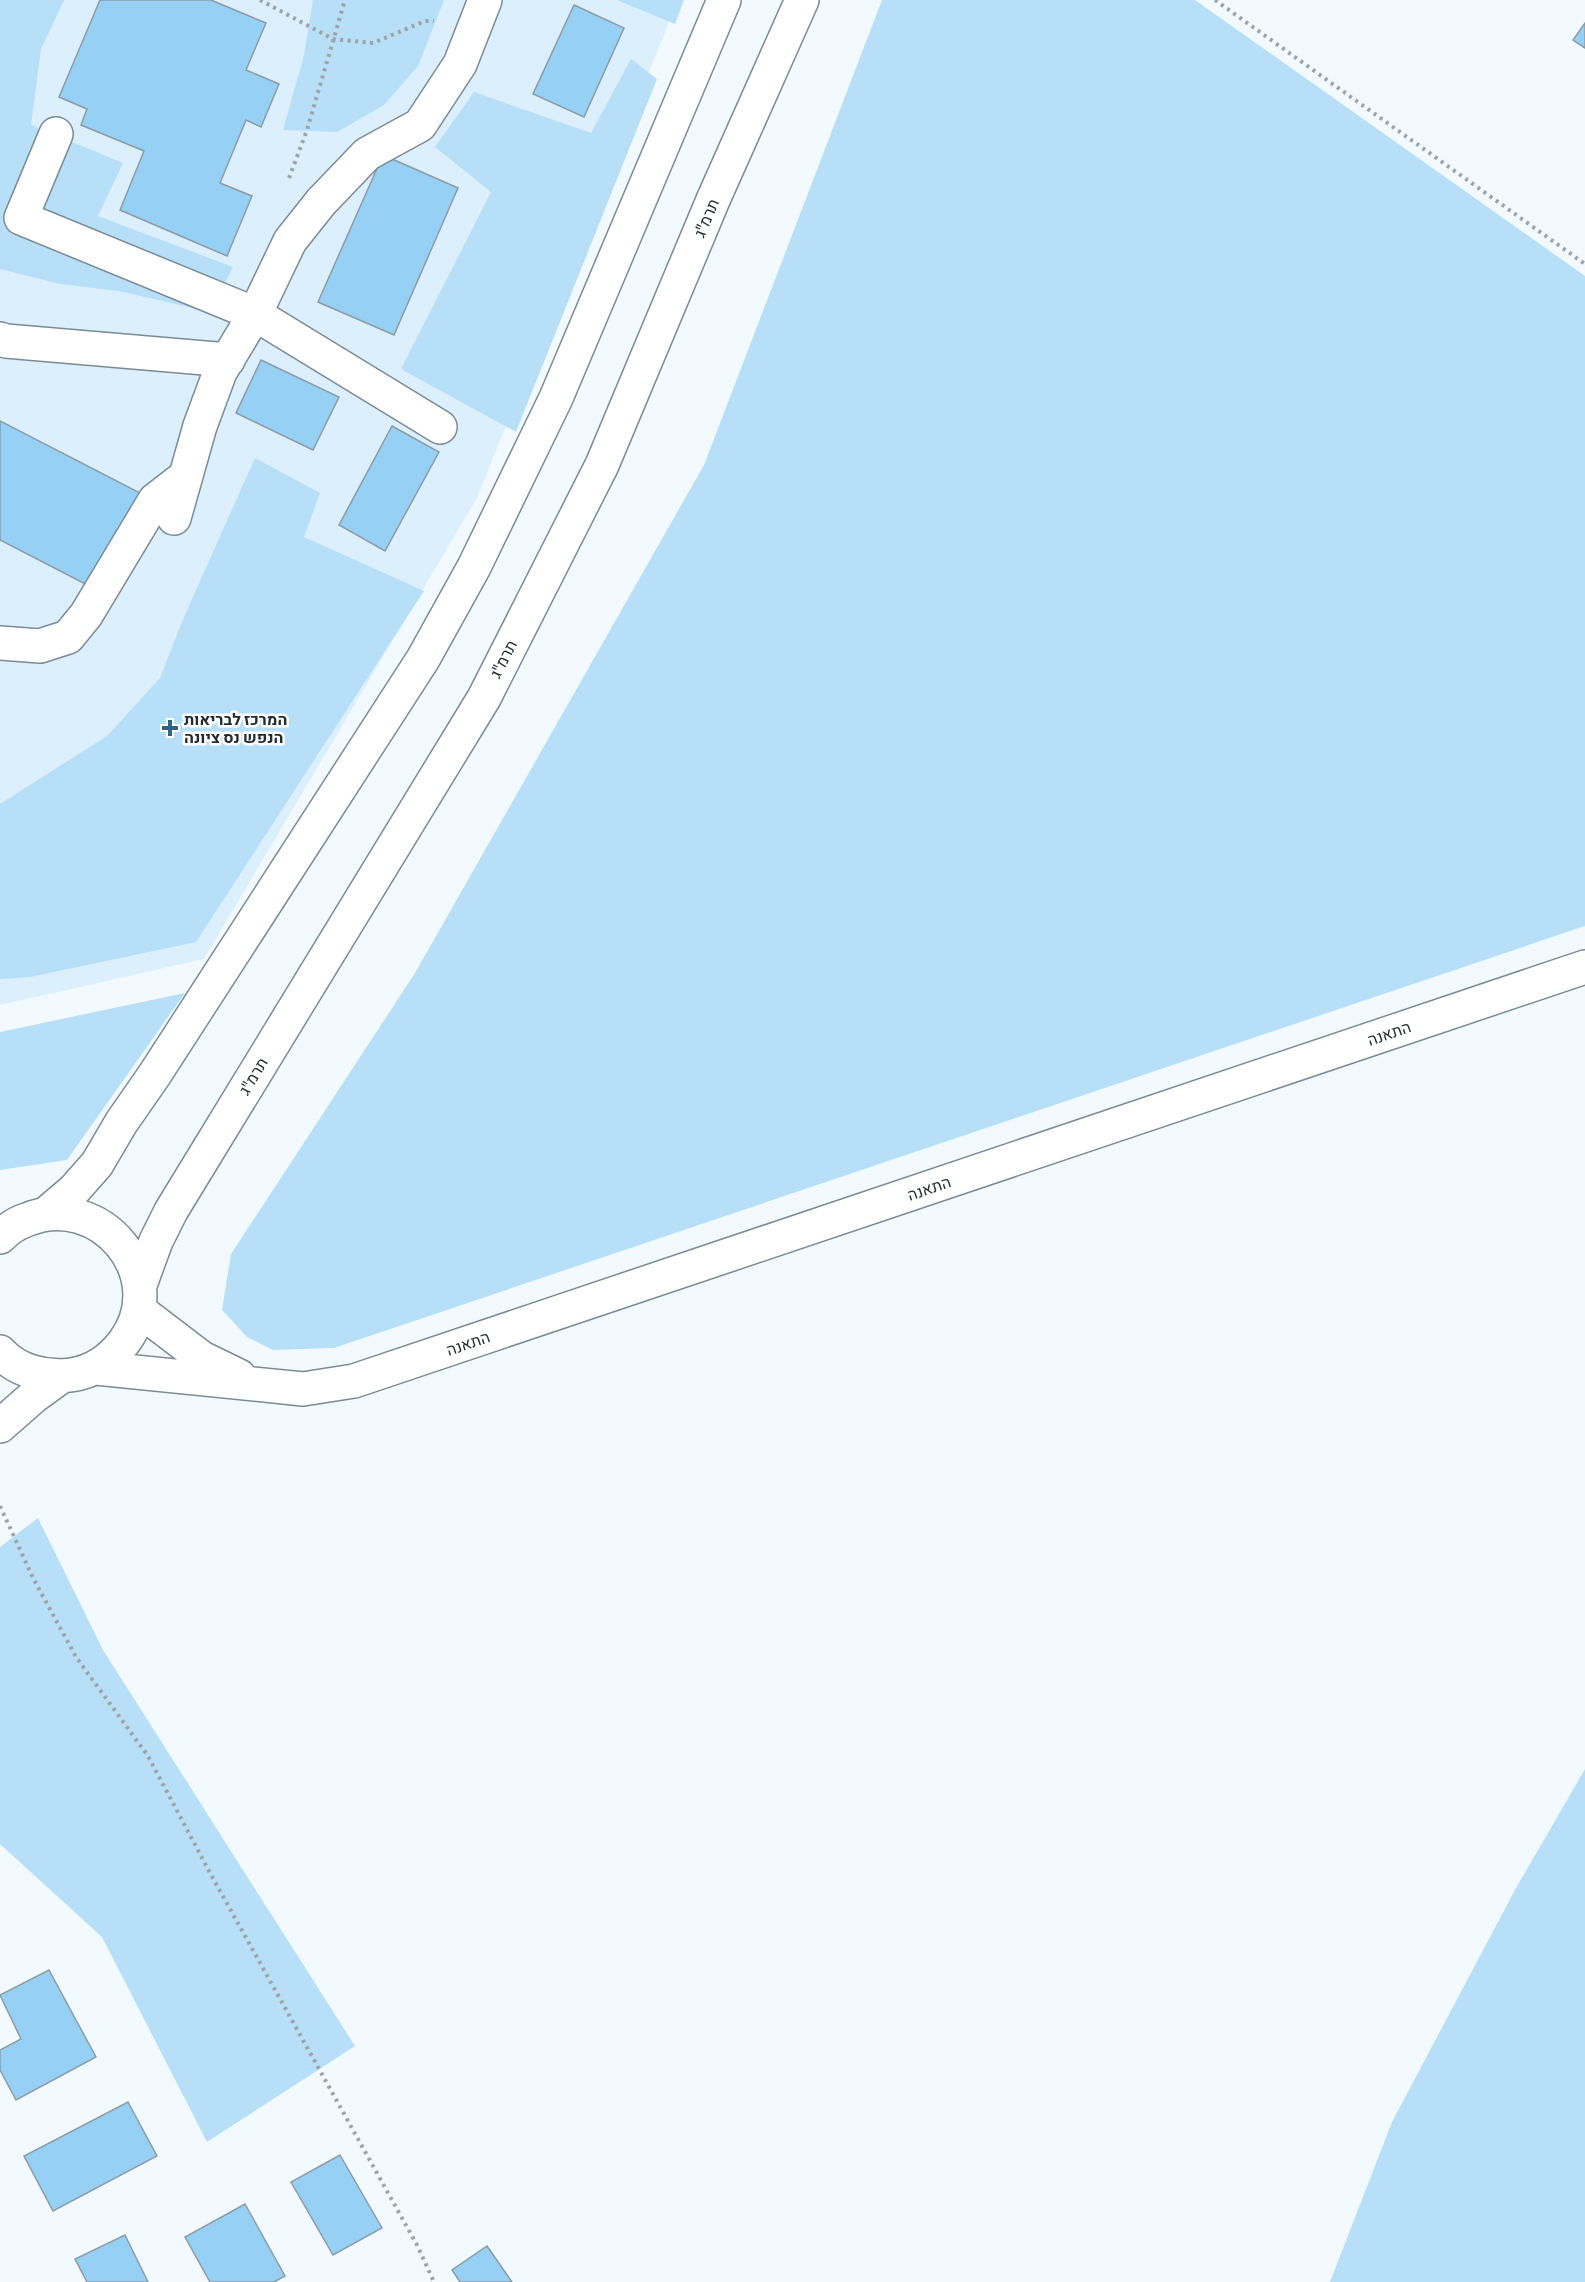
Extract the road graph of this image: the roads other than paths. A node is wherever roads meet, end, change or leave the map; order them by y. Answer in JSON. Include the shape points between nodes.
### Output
{"nodes":[{"id":1,"x":724,"y":0,"type":"edge"},
{"id":2,"x":802,"y":0,"type":"edge"},
{"id":3,"x":480,"y":12,"type":"edge"},
{"id":4,"x":56,"y":134,"type":"dead end"},
{"id":5,"x":255,"y":314,"type":"junction"},
{"id":6,"x":0,"y":339,"type":"edge"},
{"id":7,"x":228,"y":360,"type":"junction"},
{"id":8,"x":440,"y":427,"type":"dead end"},
{"id":9,"x":186,"y":476,"type":"junction"},
{"id":10,"x":174,"y":518,"type":"dead end"},
{"id":11,"x":0,"y":643,"type":"edge"},
{"id":12,"x":1585,"y":967,"type":"edge"},
{"id":13,"x":17,"y":1222,"type":"edge"},
{"id":14,"x":139,"y":1297,"type":"junction"},
{"id":15,"x":0,"y":1352,"type":"edge"},
{"id":16,"x":96,"y":1368,"type":"junction"},
{"id":17,"x":62,"y":1376,"type":"junction"},
{"id":18,"x":269,"y":1386,"type":"junction"},
{"id":19,"x":0,"y":1426,"type":"edge"}],
"edges":[{"from":1,"to":13,"type":"street","via":[[556,398],[474,567],[429,649],[97,1164],[75,1189]]},
{"from":2,"to":14,"type":"street","name":"תרמ\"ג","via":[[602,465],[484,698],[171,1211],[156,1241]]},
{"from":3,"to":5,"type":"street","via":[[460,64],[420,125],[367,154],[321,202],[290,241]]},
{"from":4,"to":5,"type":"street","via":[[21,218]]},
{"from":5,"to":7,"type":"street"},
{"from":5,"to":8,"type":"street"},
{"from":6,"to":7,"type":"street"},
{"from":7,"to":9,"type":"street","via":[[200,426]]},
{"from":9,"to":10,"type":"street"},
{"from":9,"to":11,"type":"street","via":[[155,500],[68,638],[40,646]]},
{"from":12,"to":18,"type":"street","name":"התאנה","via":[[354,1381],[303,1389]]},
{"from":13,"to":14,"type":"street","via":[[73,1214],[97,1223],[118,1238],[132,1260]]},
{"from":14,"to":16,"type":"street","name":"תרמ\"ג","via":[[131,1333],[116,1353]]},
{"from":14,"to":18,"type":"street","name":"התאנה","via":[[202,1358]]},
{"from":15,"to":17,"type":"street","via":[[20,1367],[41,1375]]},
{"from":16,"to":17,"type":"street"},
{"from":16,"to":18,"type":"street","name":"התאנה"},
{"from":17,"to":19,"type":"street"}]}
